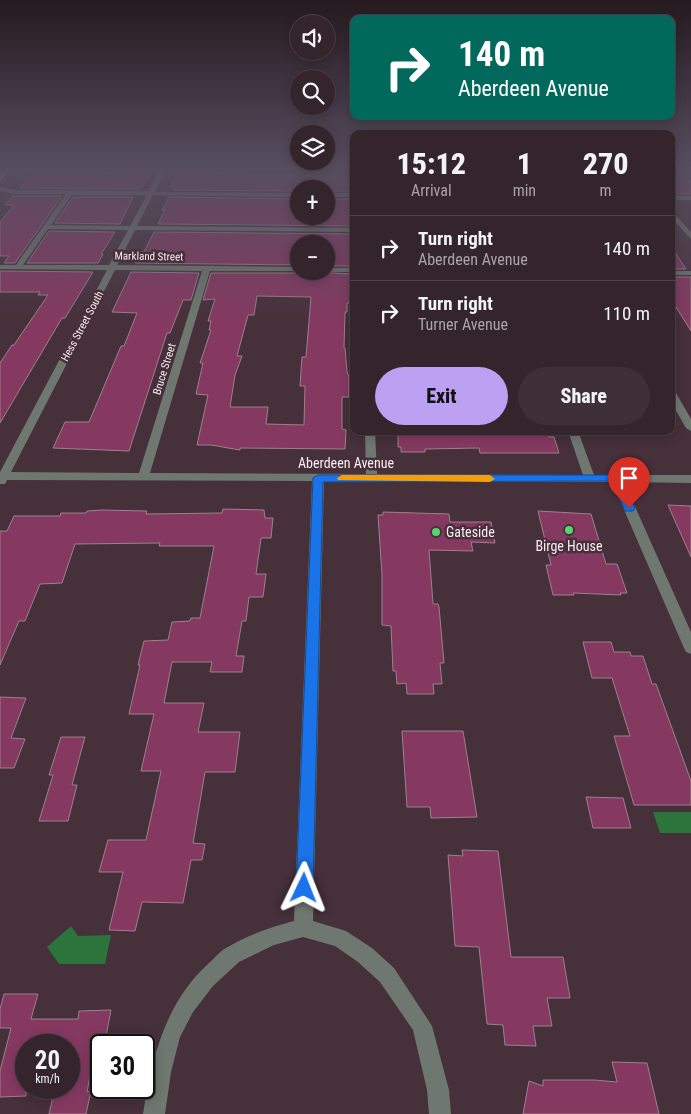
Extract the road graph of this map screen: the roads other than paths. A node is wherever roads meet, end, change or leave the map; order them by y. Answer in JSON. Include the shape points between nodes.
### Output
{"nodes":[{"id":1,"x":51,"y":220,"type":"edge"},
{"id":2,"x":138,"y":220,"type":"edge"},
{"id":3,"x":677,"y":220,"type":"edge"},
{"id":4,"x":46,"y":227,"type":"junction"},
{"id":5,"x":134,"y":227,"type":"junction"},
{"id":6,"x":350,"y":230,"type":"edge"},
{"id":7,"x":691,"y":237,"type":"edge"},
{"id":8,"x":0,"y":267,"type":"edge"},
{"id":9,"x":18,"y":267,"type":"junction"},
{"id":10,"x":113,"y":267,"type":"junction"},
{"id":11,"x":207,"y":268,"type":"junction"},
{"id":12,"x":290,"y":269,"type":"edge"},
{"id":13,"x":335,"y":270,"type":"edge"},
{"id":14,"x":350,"y":270,"type":"edge"},
{"id":15,"x":675,"y":273,"type":"edge"},
{"id":16,"x":691,"y":273,"type":"edge"},
{"id":17,"x":675,"y":400,"type":"edge"},
{"id":18,"x":691,"y":428,"type":"edge"},
{"id":19,"x":370,"y":435,"type":"edge"},
{"id":20,"x":574,"y":435,"type":"edge"},
{"id":21,"x":143,"y":477,"type":"junction"},
{"id":22,"x":1,"y":478,"type":"edge"},
{"id":23,"x":318,"y":478,"type":"junction"},
{"id":24,"x":372,"y":478,"type":"junction"},
{"id":25,"x":616,"y":478,"type":"junction"},
{"id":26,"x":590,"y":479,"type":"junction"},
{"id":27,"x":691,"y":479,"type":"edge"},
{"id":28,"x":691,"y":648,"type":"edge"},
{"id":29,"x":303,"y":928,"type":"junction"},
{"id":30,"x":154,"y":1114,"type":"edge"},
{"id":31,"x":440,"y":1114,"type":"edge"}],
"edges":[{"from":1,"to":4,"type":"street"},
{"from":2,"to":5,"type":"street","name":"Hess Street South"},
{"from":3,"to":7,"type":"street"},
{"from":4,"to":5,"type":"street"},
{"from":4,"to":9,"type":"street"},
{"from":5,"to":6,"type":"street"},
{"from":5,"to":10,"type":"street","name":"Hess Street South"},
{"from":8,"to":9,"type":"street","name":"Markland Street"},
{"from":9,"to":10,"type":"street","name":"Markland Street"},
{"from":10,"to":11,"type":"street","name":"Markland Street"},
{"from":10,"to":22,"type":"street","name":"Hess Street South"},
{"from":11,"to":12,"type":"street","name":"Markland Street"},
{"from":11,"to":21,"type":"street","name":"Bruce Street"},
{"from":13,"to":14,"type":"street"},
{"from":15,"to":16,"type":"street"},
{"from":17,"to":18,"type":"street"},
{"from":19,"to":24,"type":"street"},
{"from":20,"to":26,"type":"street"},
{"from":21,"to":22,"type":"street","name":"Aberdeen Avenue"},
{"from":21,"to":23,"type":"street","name":"Aberdeen Avenue"},
{"from":23,"to":24,"type":"street","name":"Aberdeen Avenue"},
{"from":23,"to":29,"type":"street"},
{"from":24,"to":26,"type":"street","name":"Aberdeen Avenue"},
{"from":25,"to":26,"type":"street","name":"Aberdeen Avenue"},
{"from":25,"to":27,"type":"street","name":"Aberdeen Avenue"},
{"from":25,"to":28,"type":"street"},
{"from":29,"to":30,"type":"street","via":[[272,936],[232,955],[206,979],[186,1005],[171,1034],[160,1072]]},
{"from":29,"to":31,"type":"street","via":[[339,938],[365,955],[387,976],[422,1026],[438,1090]]}]}
